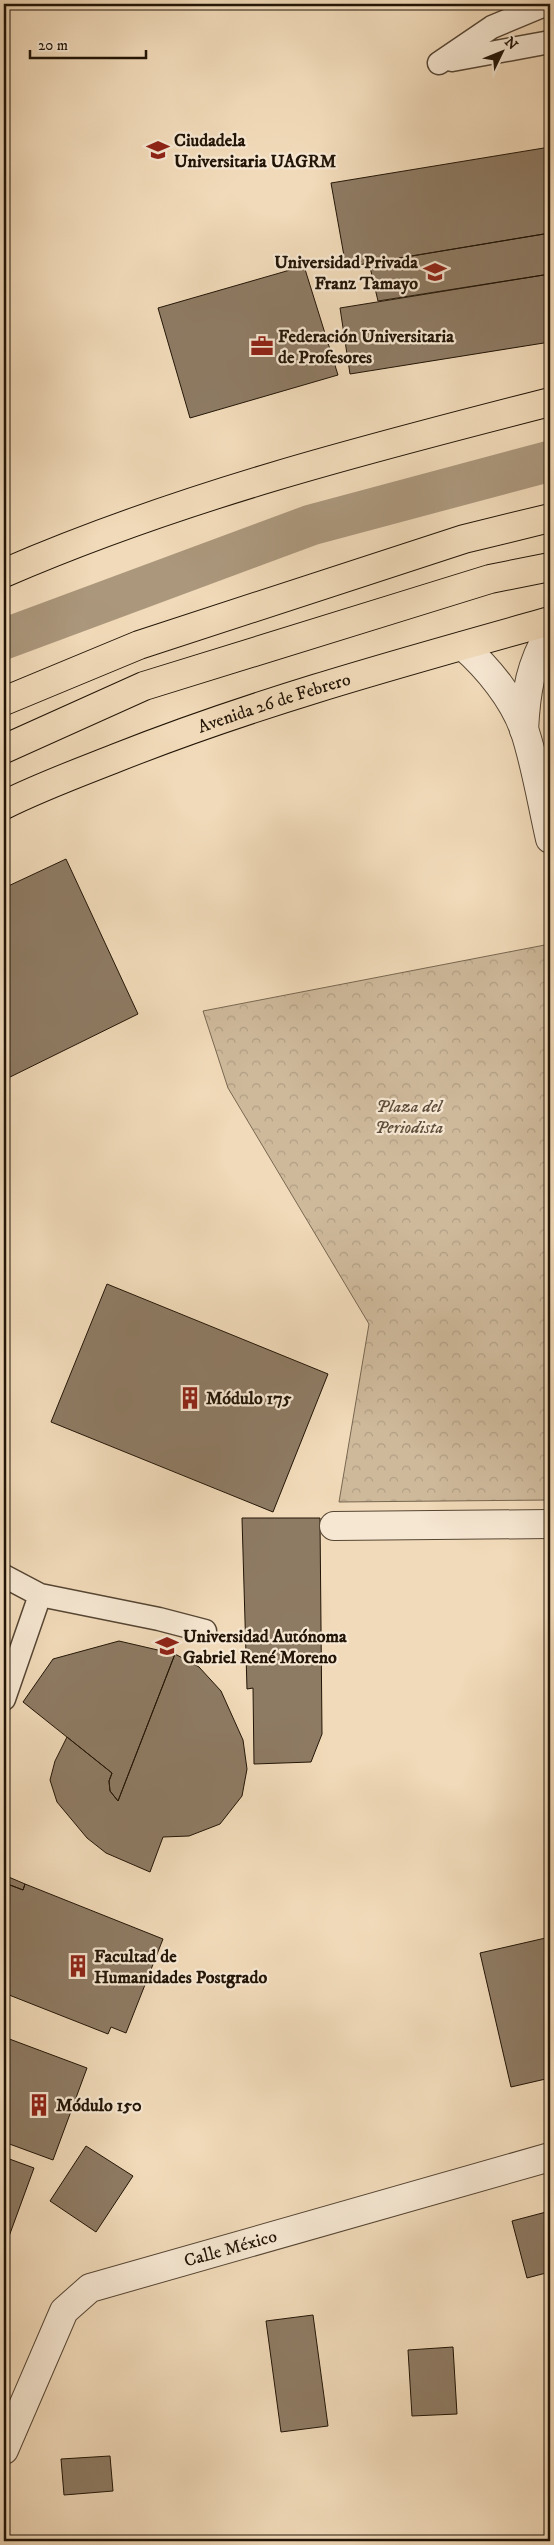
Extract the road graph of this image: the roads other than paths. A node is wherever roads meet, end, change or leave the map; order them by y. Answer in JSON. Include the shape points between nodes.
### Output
{"nodes":[{"id":1,"x":547,"y":4,"type":"edge"},
{"id":2,"x":550,"y":42,"type":"edge"},
{"id":3,"x":550,"y":402,"type":"edge"},
{"id":4,"x":550,"y":518,"type":"edge"},
{"id":5,"x":550,"y":567,"type":"edge"},
{"id":6,"x":4,"y":573,"type":"edge"},
{"id":7,"x":550,"y":621,"type":"edge"},
{"id":8,"x":550,"y":631,"type":"edge"},
{"id":9,"x":463,"y":646,"type":"junction"},
{"id":10,"x":4,"y":701,"type":"edge"},
{"id":11,"x":524,"y":730,"type":"junction"},
{"id":12,"x":4,"y":749,"type":"edge"},
{"id":13,"x":4,"y":805,"type":"edge"},
{"id":14,"x":550,"y":839,"type":"edge"},
{"id":15,"x":550,"y":1524,"type":"edge"},
{"id":16,"x":334,"y":1526,"type":"dead end"},
{"id":17,"x":4,"y":1576,"type":"edge"},
{"id":18,"x":40,"y":1595,"type":"junction"},
{"id":19,"x":205,"y":1631,"type":"dead end"},
{"id":20,"x":4,"y":1699,"type":"edge"},
{"id":21,"x":550,"y":2157,"type":"edge"},
{"id":22,"x":4,"y":2450,"type":"edge"}],
"edges":[{"from":1,"to":2,"type":"lane","via":[[492,27],[439,63]]},
{"from":3,"to":6,"type":"main road","via":[[349,454],[80,540]]},
{"from":4,"to":10,"type":"main road","via":[[464,539],[139,645]]},
{"from":5,"to":12,"type":"main road","via":[[490,579],[144,686]]},
{"from":7,"to":9,"type":"main road","name":"Avenida 26 de Febrero"},
{"from":8,"to":11,"type":"street","via":[[530,674]]},
{"from":9,"to":11,"type":"street","via":[[495,679]]},
{"from":9,"to":13,"type":"main road","name":"Avenida 26 de Febrero","via":[[328,684],[194,727]]},
{"from":11,"to":14,"type":"street"},
{"from":15,"to":16,"type":"street"},
{"from":17,"to":18,"type":"lane"},
{"from":18,"to":19,"type":"lane","via":[[159,1618]]},
{"from":18,"to":20,"type":"lane"},
{"from":21,"to":22,"type":"street","name":"Calle México","via":[[90,2288],[64,2311]]}]}
